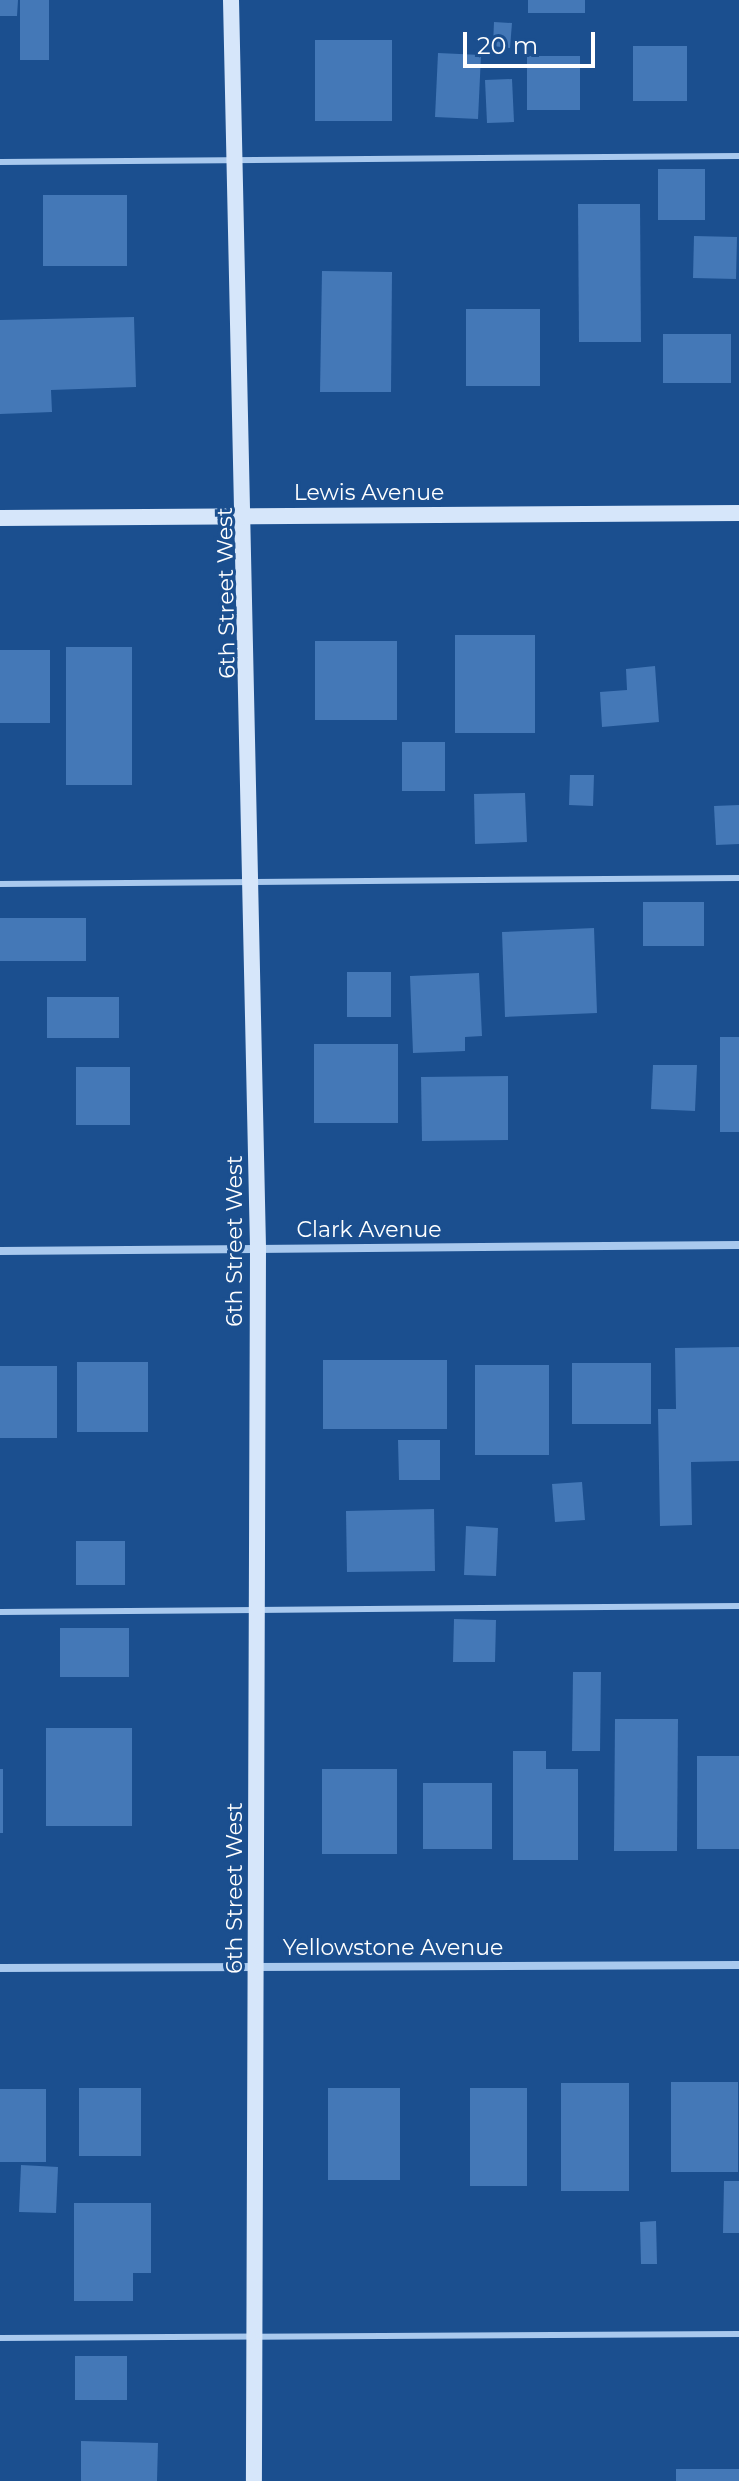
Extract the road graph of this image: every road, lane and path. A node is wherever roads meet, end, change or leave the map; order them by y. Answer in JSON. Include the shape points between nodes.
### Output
{"nodes":[{"id":1,"x":231,"y":0,"type":"edge"},
{"id":2,"x":739,"y":156,"type":"edge"},
{"id":3,"x":236,"y":160,"type":"junction"},
{"id":4,"x":0,"y":162,"type":"edge"},
{"id":5,"x":739,"y":513,"type":"edge"},
{"id":6,"x":247,"y":516,"type":"junction"},
{"id":7,"x":0,"y":518,"type":"edge"},
{"id":8,"x":739,"y":878,"type":"edge"},
{"id":9,"x":252,"y":881,"type":"junction"},
{"id":10,"x":0,"y":884,"type":"edge"},
{"id":11,"x":739,"y":1245,"type":"edge"},
{"id":12,"x":258,"y":1249,"type":"junction"},
{"id":13,"x":0,"y":1251,"type":"edge"},
{"id":14,"x":739,"y":1606,"type":"edge"},
{"id":15,"x":257,"y":1611,"type":"junction"},
{"id":16,"x":0,"y":1612,"type":"edge"},
{"id":17,"x":739,"y":1965,"type":"edge"},
{"id":18,"x":257,"y":1967,"type":"junction"},
{"id":19,"x":0,"y":1968,"type":"edge"},
{"id":20,"x":739,"y":2334,"type":"edge"},
{"id":21,"x":255,"y":2336,"type":"junction"},
{"id":22,"x":0,"y":2338,"type":"edge"},
{"id":23,"x":254,"y":2481,"type":"edge"}],
"edges":[{"from":1,"to":3,"type":"street","name":"6th Street West"},
{"from":2,"to":3,"type":"lane"},
{"from":3,"to":4,"type":"lane"},
{"from":3,"to":6,"type":"street","name":"6th Street West"},
{"from":5,"to":6,"type":"street","name":"Lewis Avenue"},
{"from":6,"to":7,"type":"street","name":"Lewis Avenue"},
{"from":6,"to":9,"type":"street","name":"6th Street West"},
{"from":8,"to":9,"type":"lane"},
{"from":9,"to":10,"type":"lane"},
{"from":9,"to":12,"type":"street","name":"6th Street West"},
{"from":11,"to":12,"type":"street","name":"Clark Avenue"},
{"from":12,"to":13,"type":"street","name":"Clark Avenue"},
{"from":12,"to":15,"type":"street","name":"6th Street West"},
{"from":14,"to":15,"type":"lane"},
{"from":15,"to":16,"type":"lane"},
{"from":15,"to":18,"type":"street","name":"6th Street West"},
{"from":17,"to":18,"type":"street","name":"Yellowstone Avenue"},
{"from":18,"to":19,"type":"street","name":"Yellowstone Avenue"},
{"from":18,"to":21,"type":"street","name":"6th Street West"},
{"from":20,"to":21,"type":"lane"},
{"from":21,"to":22,"type":"lane"},
{"from":21,"to":23,"type":"street","name":"6th Street West"}]}
